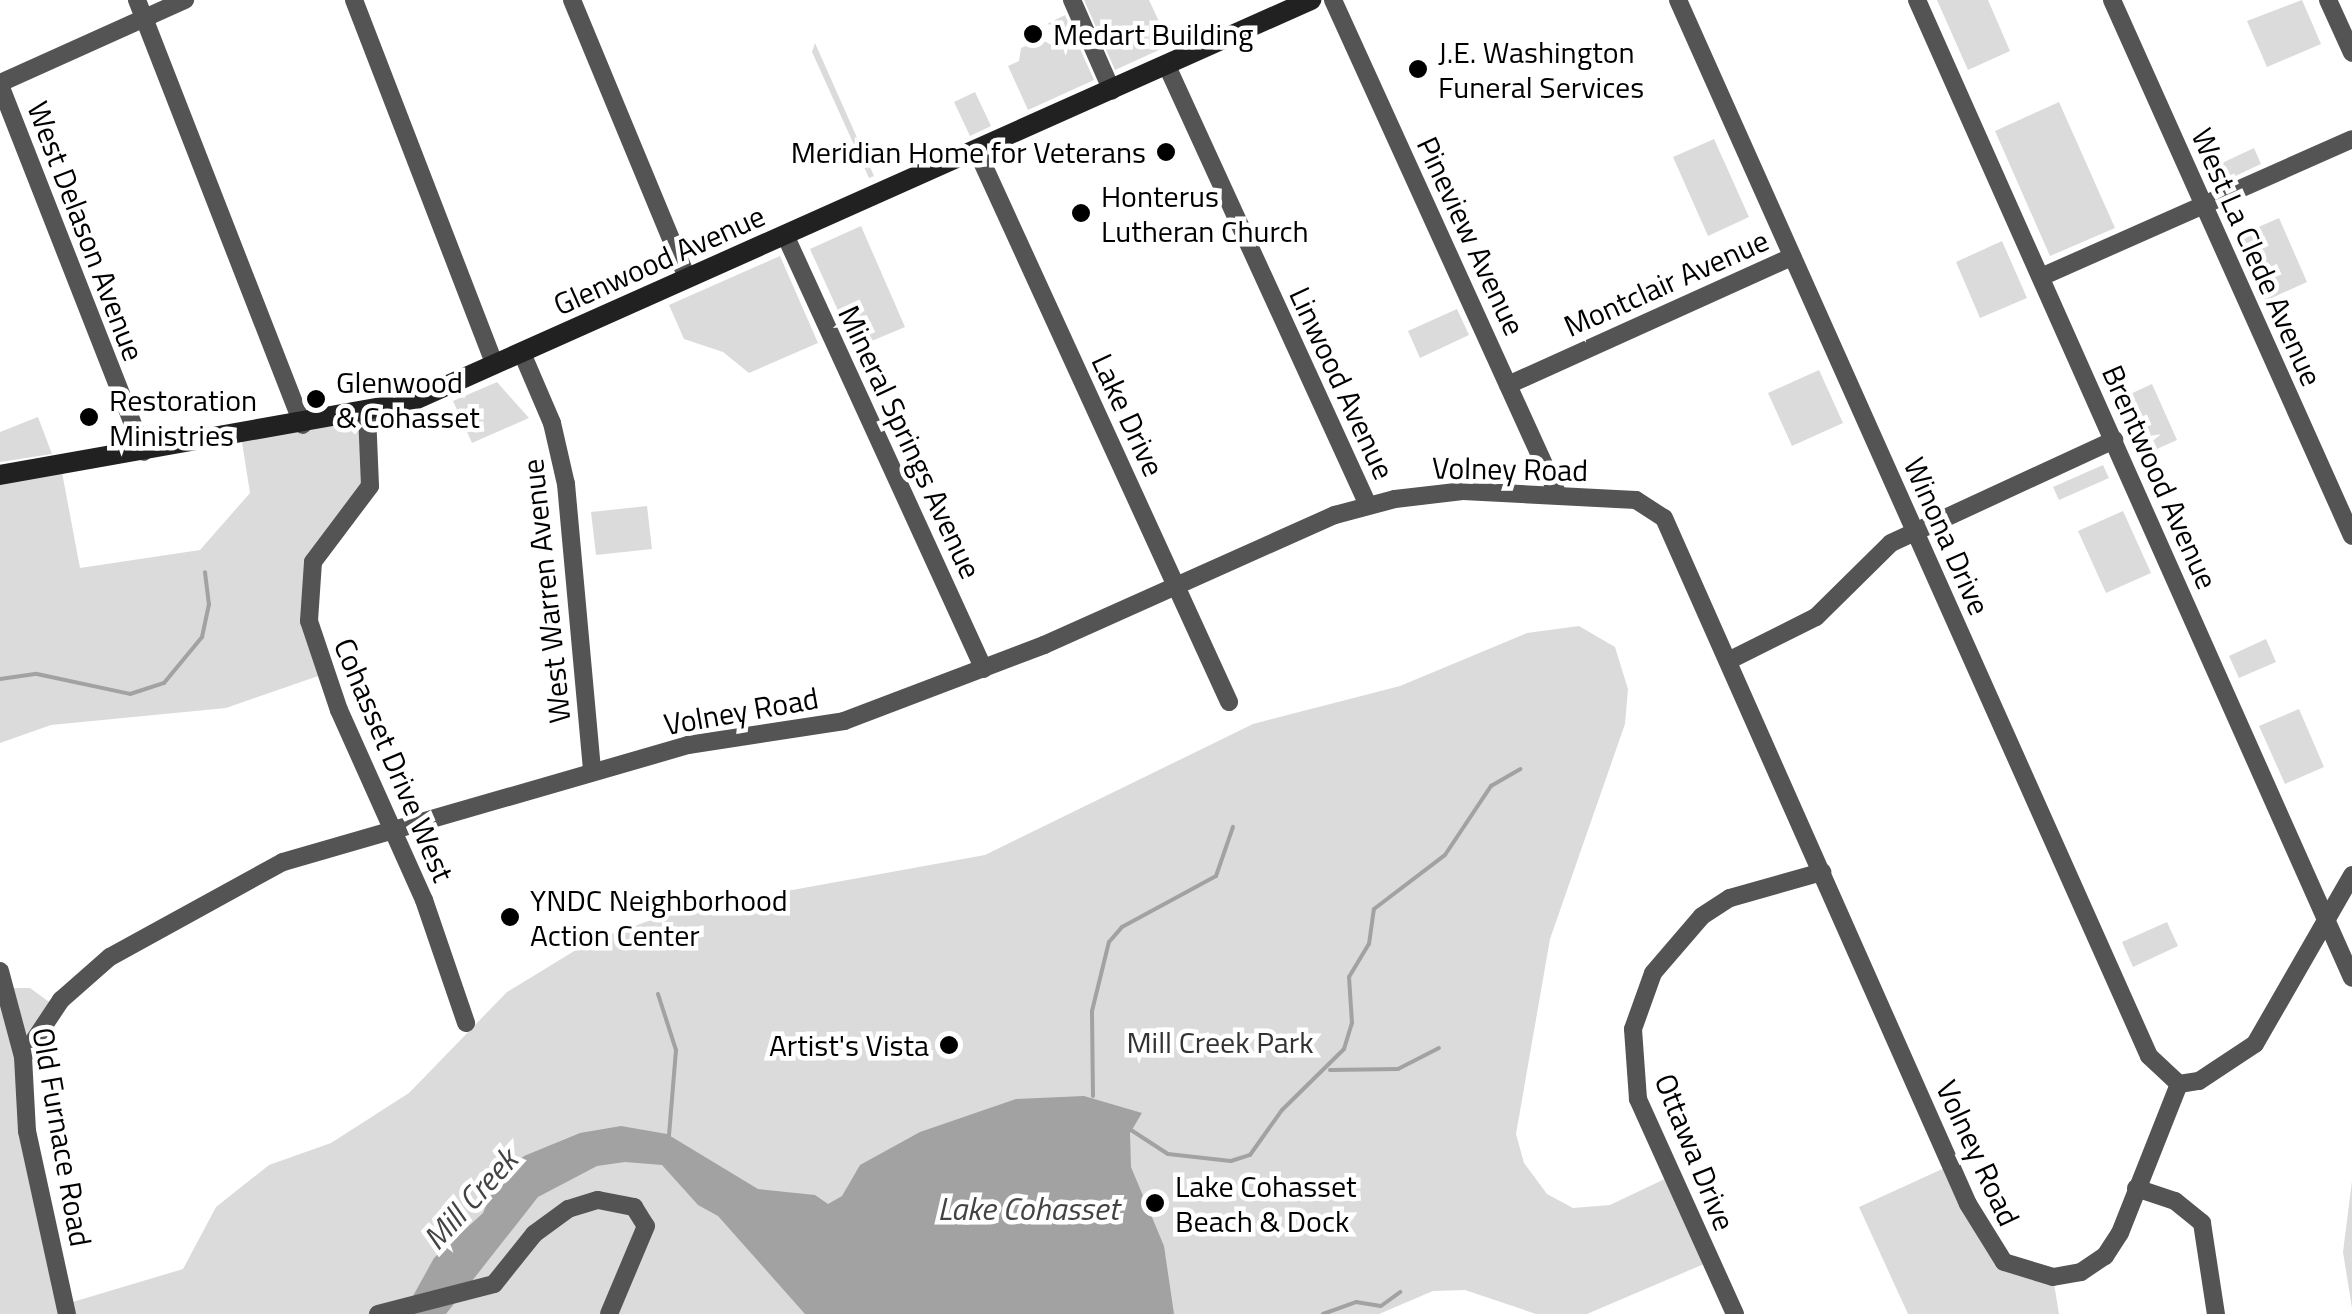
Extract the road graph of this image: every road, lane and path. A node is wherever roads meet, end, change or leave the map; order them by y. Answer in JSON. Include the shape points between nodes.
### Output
{"nodes":[{"id":1,"x":137,"y":0,"type":"edge"},
{"id":2,"x":185,"y":0,"type":"edge"},
{"id":3,"x":354,"y":0,"type":"edge"},
{"id":4,"x":572,"y":0,"type":"edge"},
{"id":5,"x":1072,"y":0,"type":"edge"},
{"id":6,"x":1311,"y":0,"type":"edge"},
{"id":7,"x":1332,"y":0,"type":"edge"},
{"id":8,"x":1678,"y":0,"type":"edge"},
{"id":9,"x":1917,"y":0,"type":"edge"},
{"id":10,"x":2112,"y":0,"type":"edge"},
{"id":11,"x":2328,"y":0,"type":"edge"},
{"id":12,"x":144,"y":18,"type":"junction"},
{"id":13,"x":2352,"y":53,"type":"edge"},
{"id":14,"x":1167,"y":66,"type":"junction"},
{"id":15,"x":0,"y":84,"type":"edge"},
{"id":16,"x":1112,"y":91,"type":"junction"},
{"id":17,"x":2352,"y":139,"type":"edge"},
{"id":18,"x":977,"y":151,"type":"junction"},
{"id":19,"x":2204,"y":205,"type":"junction"},
{"id":20,"x":786,"y":237,"type":"junction"},
{"id":21,"x":1792,"y":257,"type":"junction"},
{"id":22,"x":2041,"y":277,"type":"junction"},
{"id":23,"x":687,"y":278,"type":"junction"},
{"id":24,"x":522,"y":353,"type":"junction"},
{"id":25,"x":495,"y":365,"type":"junction"},
{"id":26,"x":1508,"y":385,"type":"junction"},
{"id":27,"x":367,"y":414,"type":"junction"},
{"id":28,"x":303,"y":425,"type":"junction"},
{"id":29,"x":2114,"y":440,"type":"junction"},
{"id":30,"x":144,"y":452,"type":"junction"},
{"id":31,"x":0,"y":474,"type":"edge"},
{"id":32,"x":1558,"y":495,"type":"junction"},
{"id":33,"x":1368,"y":505,"type":"junction"},
{"id":34,"x":1915,"y":532,"type":"junction"},
{"id":35,"x":2352,"y":536,"type":"edge"},
{"id":36,"x":1176,"y":586,"type":"junction"},
{"id":37,"x":1728,"y":661,"type":"junction"},
{"id":38,"x":984,"y":670,"type":"junction"},
{"id":39,"x":1229,"y":702,"type":"dead end"},
{"id":40,"x":592,"y":770,"type":"junction"},
{"id":41,"x":394,"y":826,"type":"junction"},
{"id":42,"x":1822,"y":872,"type":"junction"},
{"id":43,"x":2352,"y":876,"type":"edge"},
{"id":44,"x":2326,"y":916,"type":"junction"},
{"id":45,"x":0,"y":971,"type":"edge"},
{"id":46,"x":2352,"y":978,"type":"edge"},
{"id":47,"x":466,"y":1023,"type":"dead end"},
{"id":48,"x":22,"y":1057,"type":"junction"},
{"id":49,"x":2179,"y":1084,"type":"junction"},
{"id":50,"x":2136,"y":1188,"type":"junction"},
{"id":51,"x":67,"y":1314,"type":"edge"},
{"id":52,"x":378,"y":1314,"type":"edge"},
{"id":53,"x":609,"y":1314,"type":"edge"},
{"id":54,"x":1735,"y":1314,"type":"edge"},
{"id":55,"x":2216,"y":1314,"type":"edge"}],
"edges":[{"from":1,"to":12,"type":"street"},
{"from":2,"to":12,"type":"street"},
{"from":3,"to":25,"type":"street"},
{"from":4,"to":23,"type":"street"},
{"from":5,"to":16,"type":"street"},
{"from":6,"to":14,"type":"main road","name":"Glenwood Avenue"},
{"from":7,"to":26,"type":"street","name":"Pineview Avenue"},
{"from":8,"to":21,"type":"street","name":"Winona Drive"},
{"from":9,"to":22,"type":"street","name":"Brentwood Avenue"},
{"from":10,"to":19,"type":"street","name":"West La Clede Avenue"},
{"from":11,"to":13,"type":"street"},
{"from":12,"to":15,"type":"street"},
{"from":12,"to":28,"type":"street"},
{"from":14,"to":16,"type":"main road","name":"Glenwood Avenue"},
{"from":14,"to":33,"type":"street","name":"Linwood Avenue"},
{"from":15,"to":30,"type":"street","name":"West Delason Avenue"},
{"from":16,"to":18,"type":"main road","name":"Glenwood Avenue"},
{"from":17,"to":19,"type":"street"},
{"from":18,"to":20,"type":"main road","name":"Glenwood Avenue"},
{"from":18,"to":36,"type":"street","name":"Lake Drive"},
{"from":19,"to":22,"type":"street"},
{"from":19,"to":35,"type":"street","name":"West La Clede Avenue"},
{"from":20,"to":23,"type":"main road","name":"Glenwood Avenue"},
{"from":20,"to":38,"type":"street","name":"Mineral Springs Avenue"},
{"from":21,"to":26,"type":"street","name":"Montclair Avenue"},
{"from":21,"to":34,"type":"street","name":"Winona Drive"},
{"from":22,"to":29,"type":"street","name":"Brentwood Avenue"},
{"from":23,"to":24,"type":"main road","name":"Glenwood Avenue"},
{"from":24,"to":25,"type":"main road","name":"Glenwood Avenue"},
{"from":24,"to":40,"type":"street","name":"West Warren Avenue","via":[[552,423],[564,473]]},
{"from":25,"to":27,"type":"main road","name":"Glenwood Avenue"},
{"from":26,"to":32,"type":"street","name":"Pineview Avenue"},
{"from":27,"to":28,"type":"main road","name":"Glenwood Avenue"},
{"from":27,"to":41,"type":"street","name":"Cohasset Drive West","via":[[370,486],[320,547],[308,608],[324,674]]},
{"from":28,"to":30,"type":"main road","name":"Glenwood Avenue"},
{"from":29,"to":34,"type":"street"},
{"from":29,"to":44,"type":"street","name":"Brentwood Avenue"},
{"from":30,"to":31,"type":"main road","name":"Glenwood Avenue"},
{"from":32,"to":33,"type":"street","name":"Volney Road","via":[[1463,491]]},
{"from":32,"to":37,"type":"street","name":"Volney Road","via":[[1654,506]]},
{"from":33,"to":36,"type":"street","name":"Volney Road"},
{"from":34,"to":37,"type":"street","via":[[1878,552],[1806,624]]},
{"from":34,"to":49,"type":"street","name":"Winona Drive","via":[[2149,1056],[2162,1075]]},
{"from":36,"to":38,"type":"street","name":"Volney Road"},
{"from":36,"to":39,"type":"street","name":"Lake Drive"},
{"from":37,"to":42,"type":"street","name":"Volney Road"},
{"from":38,"to":40,"type":"street","name":"Volney Road","via":[[830,724],[724,737]]},
{"from":40,"to":41,"type":"street","name":"Volney Road"},
{"from":41,"to":47,"type":"street","name":"Cohasset Drive West"},
{"from":41,"to":48,"type":"street","name":"Volney Road","via":[[280,864],[154,929],[75,987]]},
{"from":42,"to":50,"type":"street","name":"Volney Road","via":[[1994,1252],[2036,1276],[2081,1272],[2112,1247]]},
{"from":42,"to":54,"type":"street","name":"Ottawa Drive","via":[[1730,898],[1702,916],[1653,973],[1632,1029],[1638,1099]]},
{"from":43,"to":44,"type":"street"},
{"from":44,"to":46,"type":"street","name":"Brentwood Avenue"},
{"from":44,"to":49,"type":"street","via":[[2255,1044],[2199,1081]]},
{"from":45,"to":48,"type":"street","name":"Old Furnace Road"},
{"from":48,"to":51,"type":"street","name":"Old Furnace Road","via":[[27,1131]]},
{"from":49,"to":50,"type":"street","name":"Volney Road"},
{"from":50,"to":55,"type":"street","via":[[2175,1200],[2202,1224]]},
{"from":52,"to":53,"type":"street","via":[[494,1284],[523,1244],[568,1209],[615,1200],[634,1207],[646,1230]]}]}
